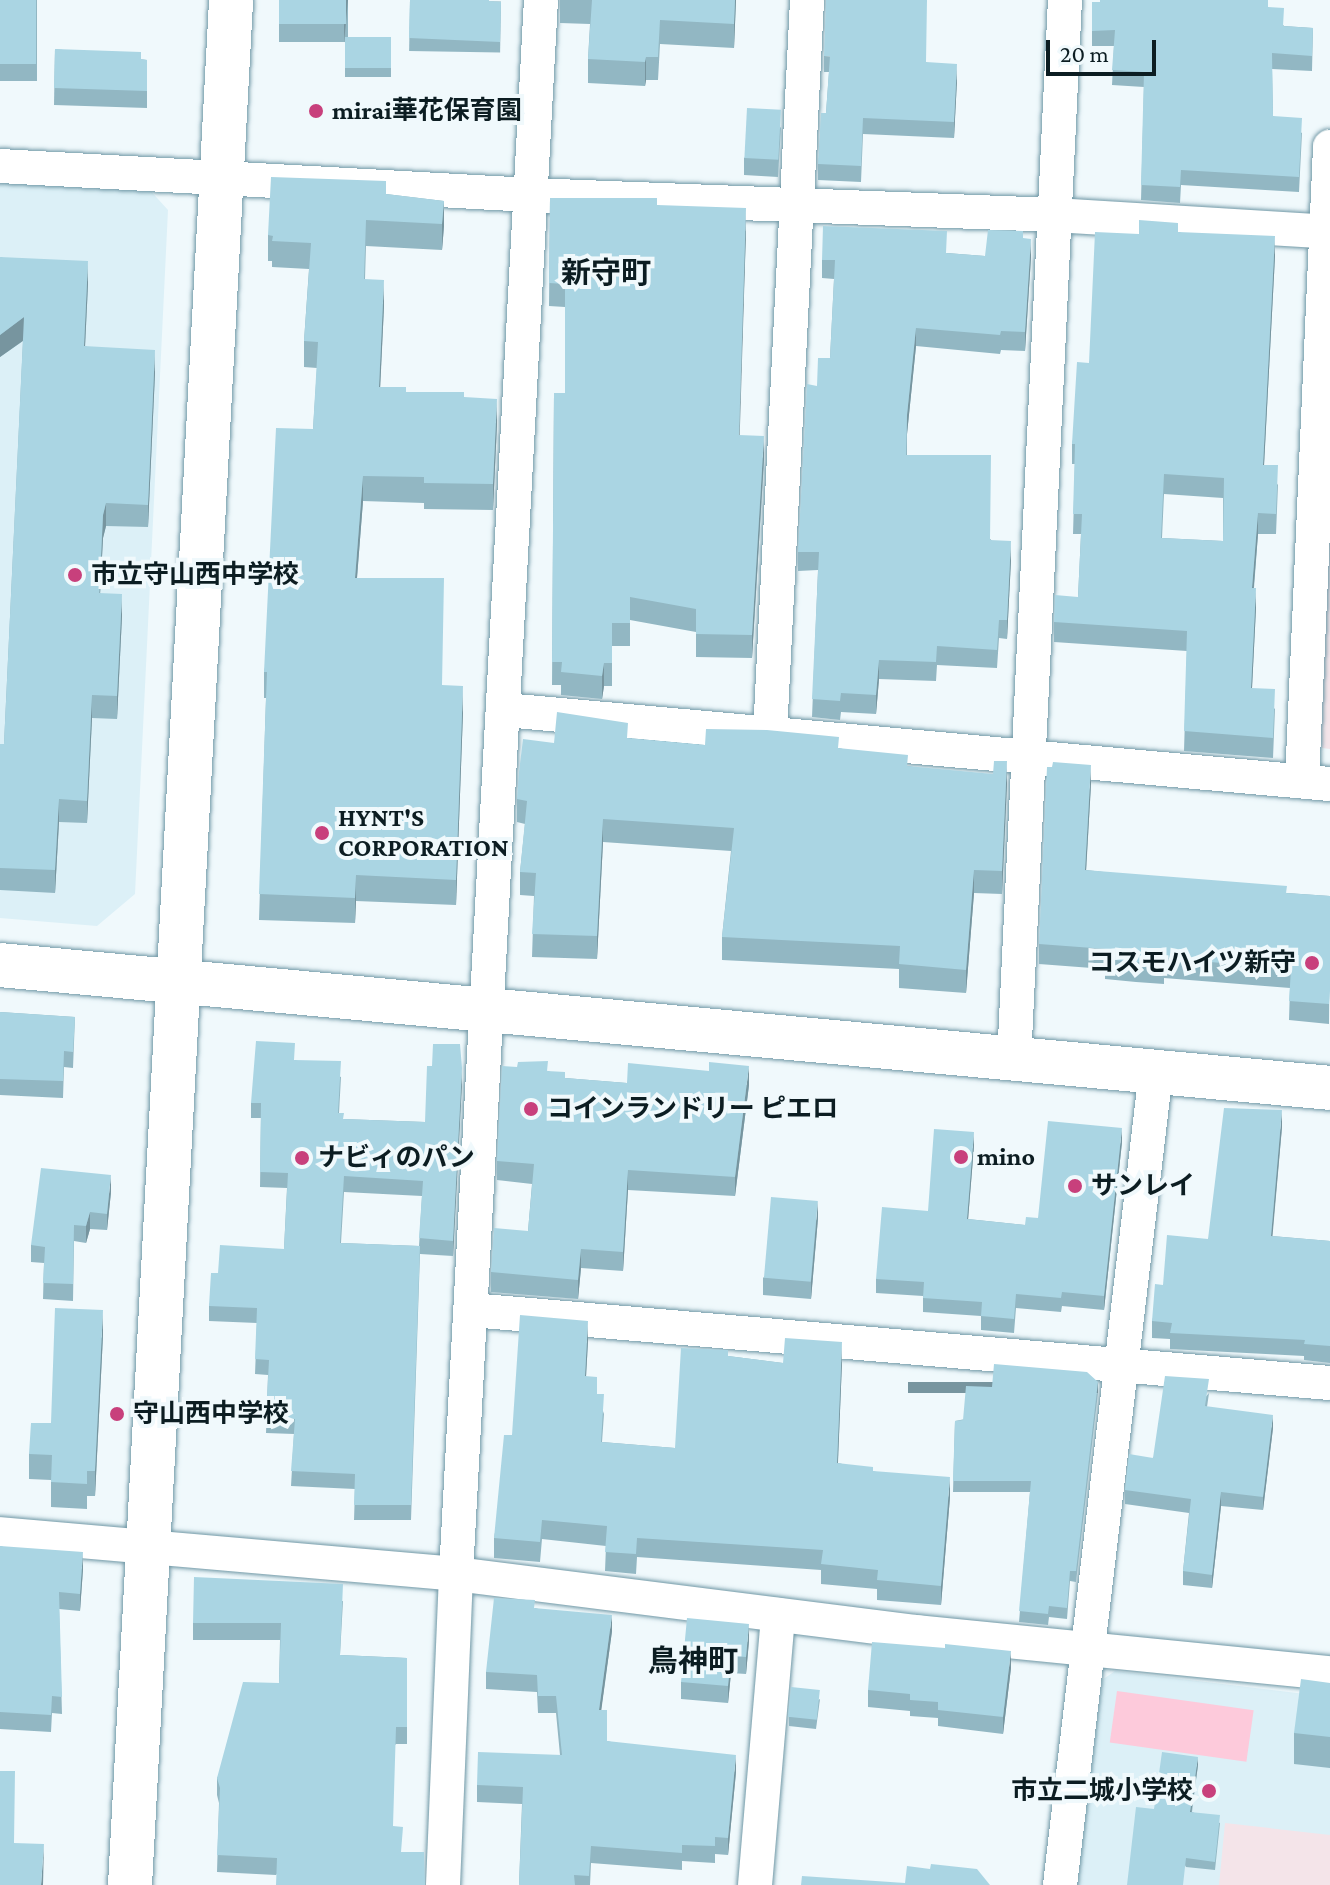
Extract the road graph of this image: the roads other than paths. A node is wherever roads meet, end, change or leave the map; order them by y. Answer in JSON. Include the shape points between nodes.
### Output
{"nodes":[{"id":1,"x":231,"y":0,"type":"edge"},
{"id":2,"x":541,"y":0,"type":"edge"},
{"id":3,"x":807,"y":0,"type":"edge"},
{"id":4,"x":1065,"y":0,"type":"edge"},
{"id":5,"x":1330,"y":147,"type":"edge"},
{"id":6,"x":0,"y":166,"type":"edge"},
{"id":7,"x":222,"y":177,"type":"junction"},
{"id":8,"x":530,"y":195,"type":"junction"},
{"id":9,"x":796,"y":205,"type":"junction"},
{"id":10,"x":1055,"y":215,"type":"junction"},
{"id":11,"x":1328,"y":232,"type":"edge"},
{"id":12,"x":1324,"y":420,"type":"edge"},
{"id":13,"x":505,"y":710,"type":"junction"},
{"id":14,"x":770,"y":734,"type":"junction"},
{"id":15,"x":1029,"y":757,"type":"junction"},
{"id":16,"x":1316,"y":782,"type":"edge"},
{"id":17,"x":0,"y":965,"type":"edge"},
{"id":18,"x":178,"y":979,"type":"junction"},
{"id":19,"x":489,"y":1010,"type":"junction"},
{"id":20,"x":1014,"y":1061,"type":"junction"},
{"id":21,"x":1156,"y":1072,"type":"junction"},
{"id":22,"x":1330,"y":1088,"type":"edge"},
{"id":23,"x":471,"y":1310,"type":"junction"},
{"id":24,"x":1121,"y":1365,"type":"junction"},
{"id":25,"x":1330,"y":1383,"type":"edge"},
{"id":26,"x":0,"y":1534,"type":"edge"},
{"id":27,"x":150,"y":1547,"type":"junction"},
{"id":28,"x":456,"y":1574,"type":"junction"},
{"id":29,"x":778,"y":1615,"type":"junction"},
{"id":30,"x":1088,"y":1648,"type":"junction"},
{"id":31,"x":1330,"y":1673,"type":"edge"},
{"id":32,"x":130,"y":1885,"type":"edge"},
{"id":33,"x":443,"y":1885,"type":"edge"},
{"id":34,"x":755,"y":1885,"type":"edge"},
{"id":35,"x":1060,"y":1885,"type":"edge"}],
"edges":[{"from":1,"to":7,"type":"street"},
{"from":2,"to":8,"type":"street"},
{"from":3,"to":9,"type":"street"},
{"from":4,"to":10,"type":"street"},
{"from":5,"to":11,"type":"street"},
{"from":6,"to":7,"type":"street"},
{"from":7,"to":8,"type":"street"},
{"from":7,"to":18,"type":"street"},
{"from":8,"to":9,"type":"street"},
{"from":8,"to":13,"type":"street"},
{"from":9,"to":10,"type":"street"},
{"from":9,"to":14,"type":"street"},
{"from":10,"to":11,"type":"street"},
{"from":10,"to":15,"type":"street"},
{"from":11,"to":12,"type":"street"},
{"from":12,"to":16,"type":"street"},
{"from":13,"to":14,"type":"street"},
{"from":13,"to":19,"type":"street"},
{"from":14,"to":15,"type":"street"},
{"from":15,"to":16,"type":"street"},
{"from":15,"to":20,"type":"street"},
{"from":17,"to":18,"type":"street"},
{"from":18,"to":19,"type":"street"},
{"from":18,"to":27,"type":"street"},
{"from":19,"to":20,"type":"street"},
{"from":19,"to":23,"type":"street"},
{"from":20,"to":21,"type":"street"},
{"from":21,"to":22,"type":"street"},
{"from":21,"to":24,"type":"street"},
{"from":23,"to":24,"type":"street"},
{"from":23,"to":28,"type":"street"},
{"from":24,"to":25,"type":"street"},
{"from":24,"to":30,"type":"street"},
{"from":26,"to":27,"type":"street"},
{"from":27,"to":28,"type":"street"},
{"from":27,"to":32,"type":"street"},
{"from":28,"to":29,"type":"street"},
{"from":28,"to":33,"type":"street"},
{"from":29,"to":30,"type":"street"},
{"from":29,"to":34,"type":"street"},
{"from":30,"to":31,"type":"street"},
{"from":30,"to":35,"type":"street"}]}
